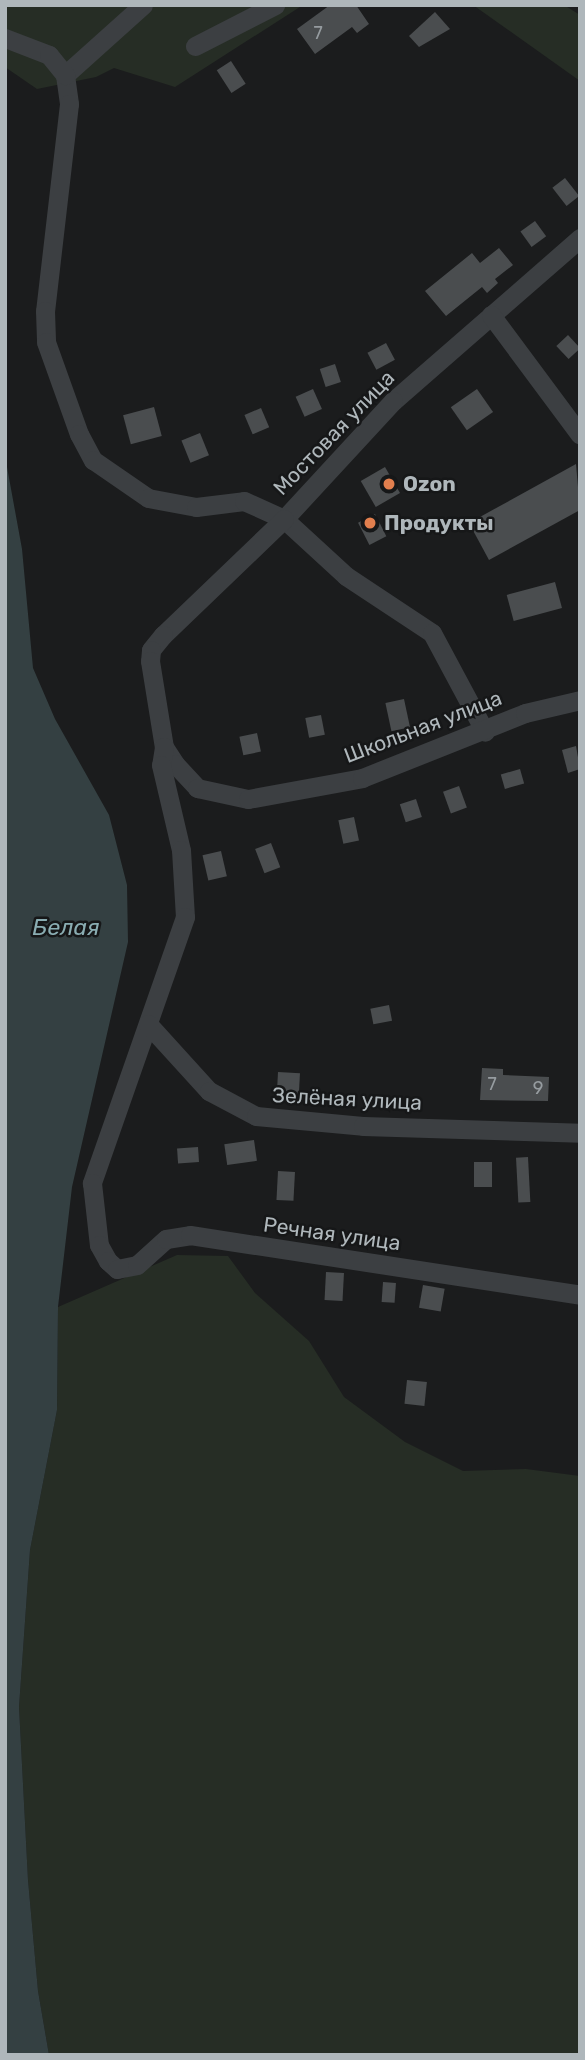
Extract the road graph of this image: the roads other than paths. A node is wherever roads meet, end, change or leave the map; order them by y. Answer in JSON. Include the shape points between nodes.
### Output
{"nodes":[{"id":1,"x":143,"y":5,"type":"edge"},
{"id":2,"x":275,"y":5,"type":"edge"},
{"id":3,"x":5,"y":37,"type":"edge"},
{"id":4,"x":195,"y":46,"type":"dead end"},
{"id":5,"x":65,"y":75,"type":"junction"},
{"id":6,"x":580,"y":237,"type":"edge"},
{"id":7,"x":491,"y":315,"type":"junction"},
{"id":8,"x":580,"y":435,"type":"edge"},
{"id":9,"x":284,"y":519,"type":"junction"},
{"id":10,"x":580,"y":700,"type":"edge"},
{"id":11,"x":485,"y":732,"type":"junction"},
{"id":12,"x":164,"y":747,"type":"junction"},
{"id":13,"x":148,"y":1024,"type":"junction"},
{"id":14,"x":580,"y":1133,"type":"edge"},
{"id":15,"x":580,"y":1295,"type":"edge"}],
"edges":[{"from":1,"to":5,"type":"street"},
{"from":2,"to":4,"type":"street"},
{"from":3,"to":5,"type":"street","via":[[49,55]]},
{"from":5,"to":9,"type":"street","via":[[69,104],[45,311],[46,342],[79,434],[93,460],[149,498],[196,507],[244,501]]},
{"from":6,"to":7,"type":"street","name":"Мостовая улица"},
{"from":7,"to":8,"type":"street"},
{"from":7,"to":9,"type":"street","name":"Мостовая улица","via":[[393,401]]},
{"from":9,"to":11,"type":"street","via":[[346,576],[432,633]]},
{"from":9,"to":12,"type":"street","name":"Мостовая улица","via":[[150,650]]},
{"from":10,"to":11,"type":"street","name":"Школьная улица","via":[[525,713]]},
{"from":11,"to":12,"type":"street","name":"Школьная улица","via":[[362,778],[248,799],[197,788]]},
{"from":12,"to":13,"type":"street","via":[[160,765],[181,850],[185,917]]},
{"from":13,"to":14,"type":"street","name":"Зелёная улица","via":[[209,1091],[256,1116],[363,1126]]},
{"from":13,"to":15,"type":"street","name":"Речная улица","via":[[92,1183],[99,1245],[117,1269],[136,1265],[166,1239],[190,1235]]}]}
